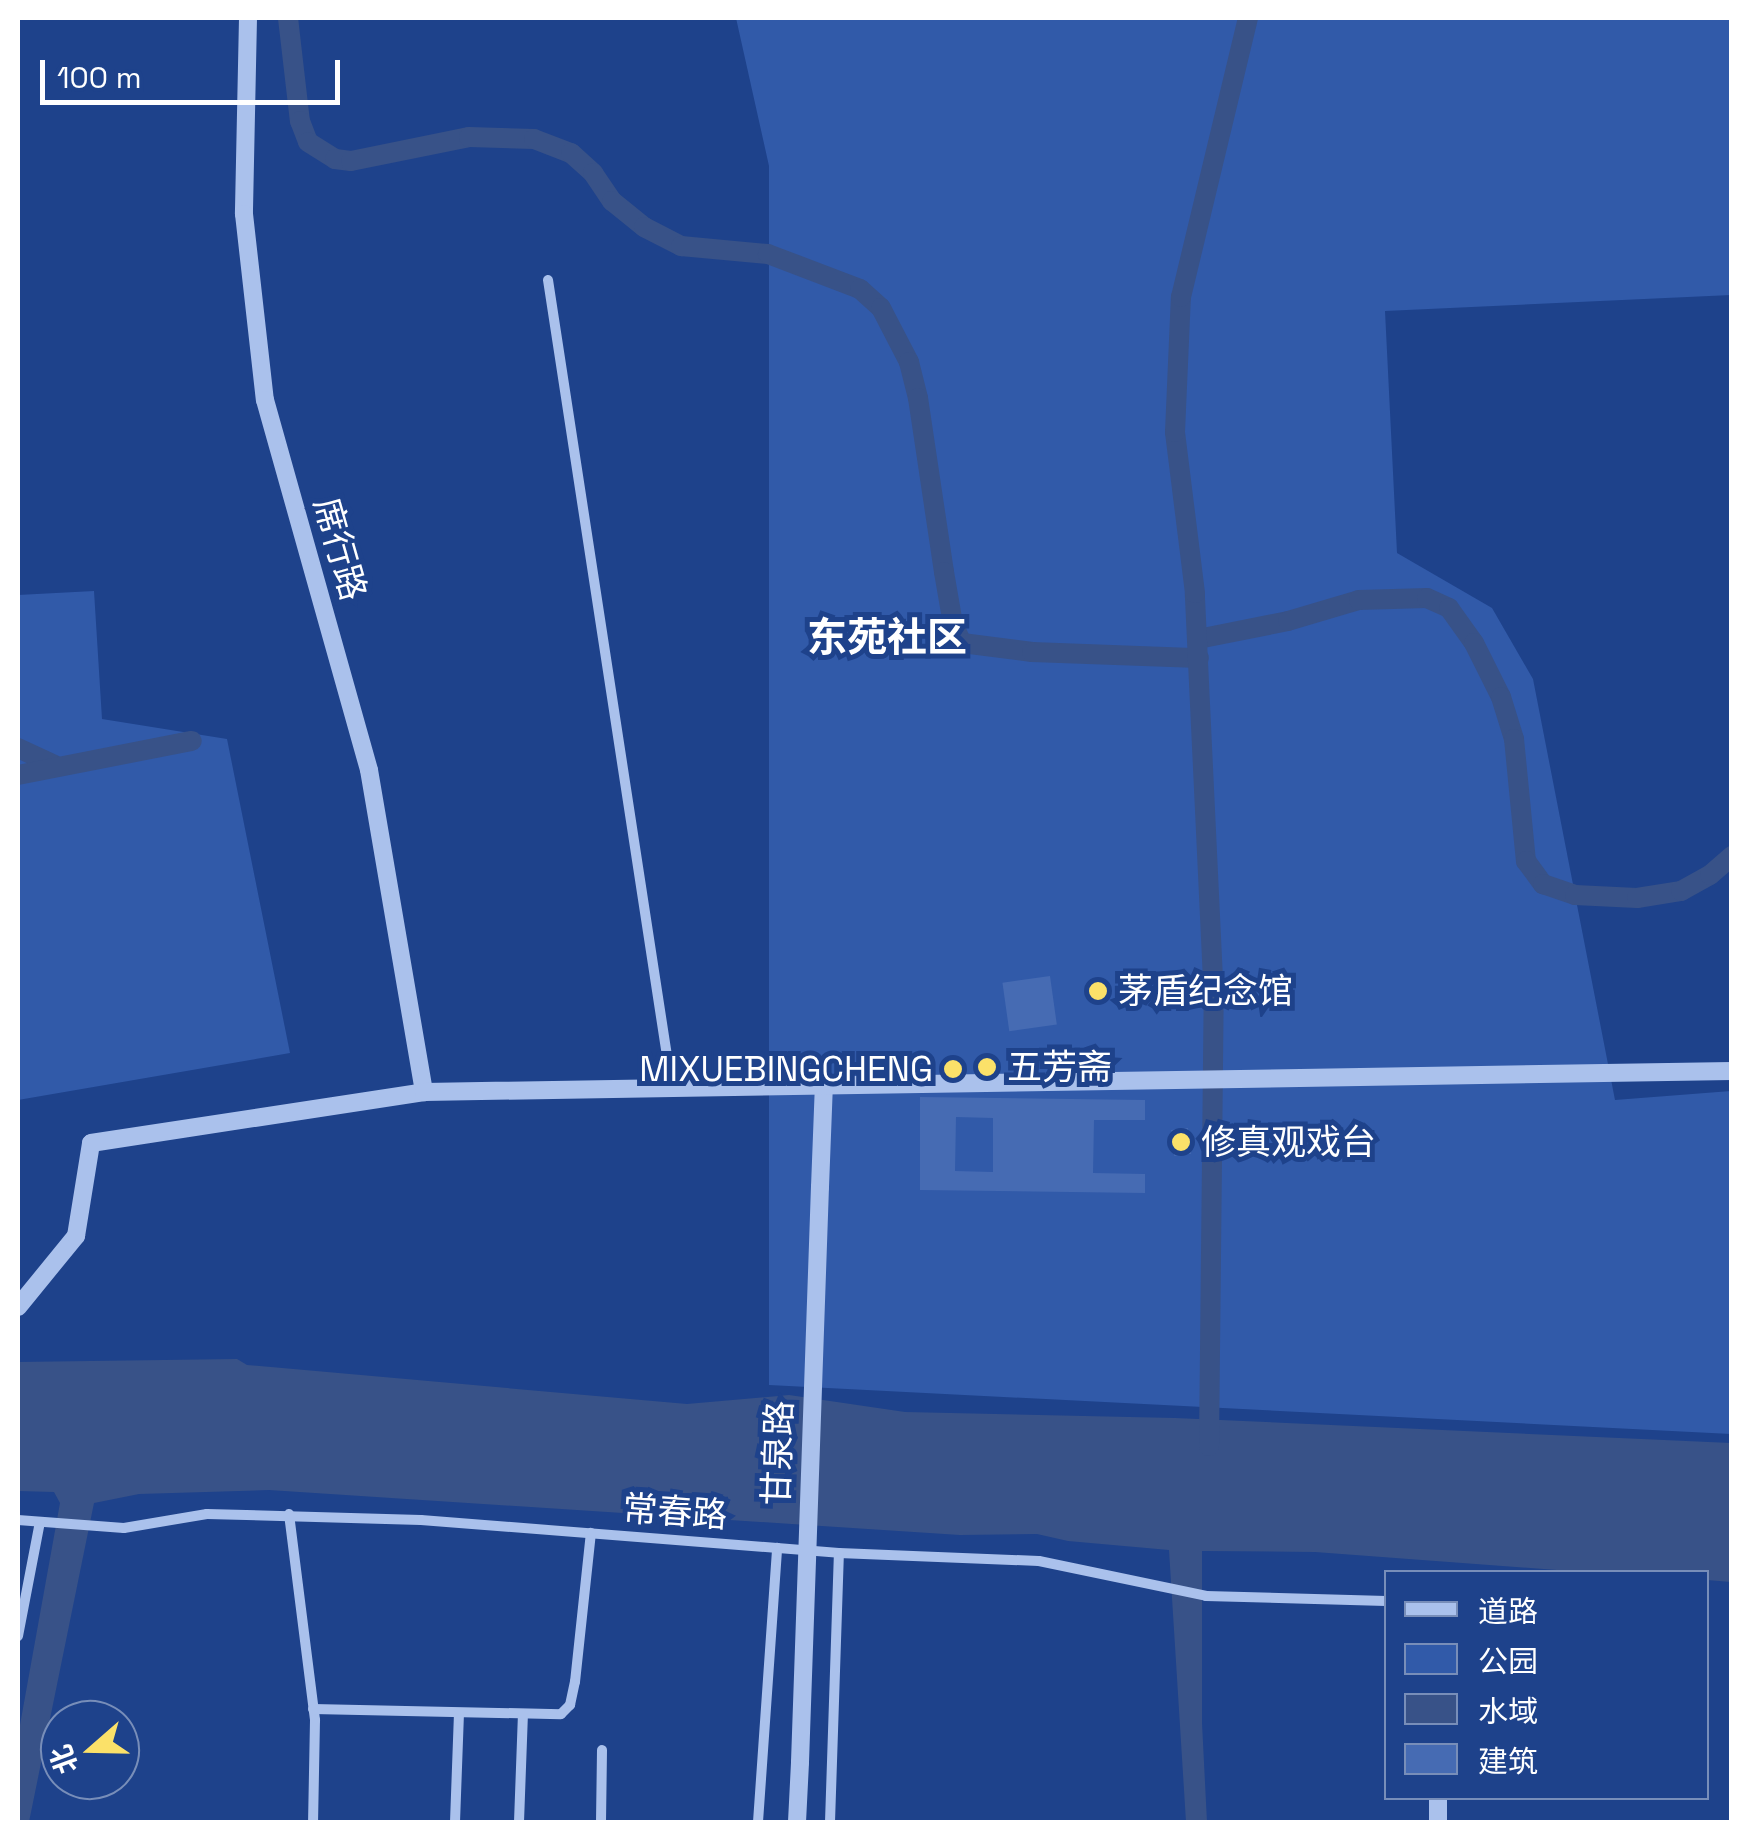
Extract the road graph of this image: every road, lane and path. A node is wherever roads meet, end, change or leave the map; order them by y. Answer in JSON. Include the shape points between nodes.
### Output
{"nodes":[{"id":1,"x":248,"y":18,"type":"edge"},
{"id":2,"x":548,"y":280,"type":"dead end"},
{"id":3,"x":1732,"y":1071,"type":"edge"},
{"id":4,"x":824,"y":1085,"type":"junction"},
{"id":5,"x":672,"y":1088,"type":"junction"},
{"id":6,"x":424,"y":1092,"type":"junction"},
{"id":7,"x":18,"y":1306,"type":"edge"},
{"id":8,"x":288,"y":1514,"type":"junction"},
{"id":9,"x":18,"y":1520,"type":"edge"},
{"id":10,"x":45,"y":1523,"type":"junction"},
{"id":11,"x":591,"y":1534,"type":"junction"},
{"id":12,"x":777,"y":1548,"type":"junction"},
{"id":13,"x":839,"y":1553,"type":"junction"},
{"id":14,"x":1384,"y":1601,"type":"edge"},
{"id":15,"x":18,"y":1636,"type":"edge"},
{"id":16,"x":313,"y":1709,"type":"junction"},
{"id":17,"x":458,"y":1712,"type":"junction"},
{"id":18,"x":523,"y":1714,"type":"junction"},
{"id":19,"x":602,"y":1750,"type":"dead end"},
{"id":20,"x":312,"y":1822,"type":"edge"},
{"id":21,"x":455,"y":1822,"type":"edge"},
{"id":22,"x":519,"y":1822,"type":"edge"},
{"id":23,"x":601,"y":1822,"type":"edge"},
{"id":24,"x":758,"y":1822,"type":"edge"},
{"id":25,"x":797,"y":1822,"type":"edge"},
{"id":26,"x":830,"y":1822,"type":"edge"}],
"edges":[{"from":1,"to":6,"type":"street","name":"席行路","via":[[244,214],[265,400],[368,770]]},
{"from":2,"to":5,"type":"street"},
{"from":3,"to":4,"type":"street"},
{"from":4,"to":5,"type":"street"},
{"from":4,"to":25,"type":"street","name":"甘泉路","bridge":true},
{"from":5,"to":6,"type":"street"},
{"from":6,"to":7,"type":"street","via":[[91,1144],[76,1236]]},
{"from":8,"to":10,"type":"street","name":"常春路","via":[[207,1514],[124,1528]]},
{"from":8,"to":11,"type":"street","name":"常春路"},
{"from":8,"to":16,"type":"street"},
{"from":9,"to":10,"type":"street","name":"常春路"},
{"from":10,"to":15,"type":"street"},
{"from":11,"to":12,"type":"street","name":"常春路"},
{"from":11,"to":18,"type":"street","via":[[570,1705],[561,1714]]},
{"from":12,"to":13,"type":"street","name":"常春路"},
{"from":12,"to":24,"type":"street"},
{"from":13,"to":14,"type":"street","name":"常春路","via":[[1039,1561],[1206,1596]]},
{"from":13,"to":26,"type":"street"},
{"from":16,"to":17,"type":"street"},
{"from":16,"to":20,"type":"street"},
{"from":17,"to":18,"type":"street"},
{"from":17,"to":21,"type":"street"},
{"from":18,"to":22,"type":"street"},
{"from":19,"to":23,"type":"street"}]}
